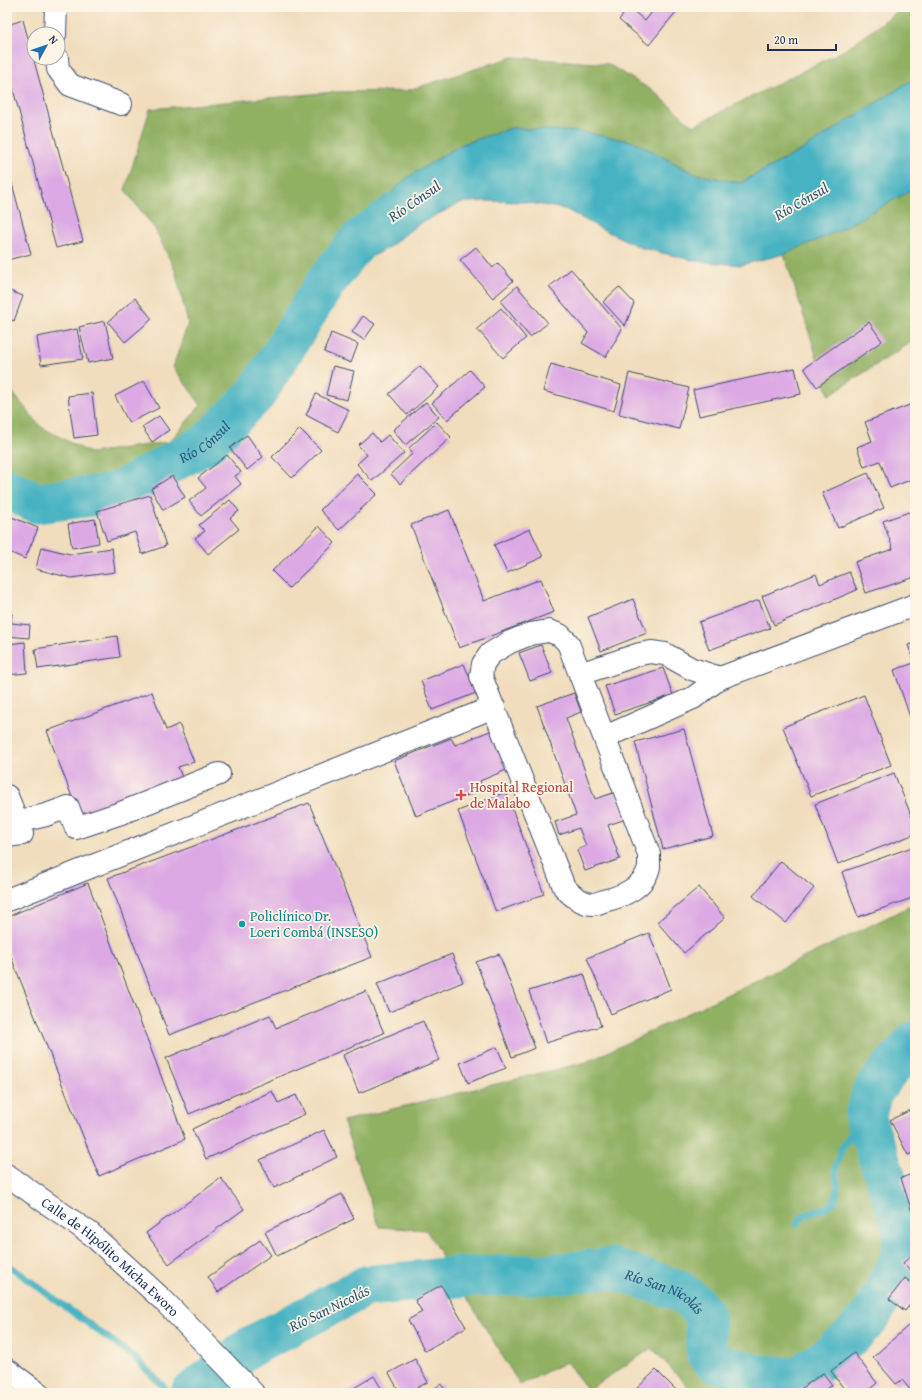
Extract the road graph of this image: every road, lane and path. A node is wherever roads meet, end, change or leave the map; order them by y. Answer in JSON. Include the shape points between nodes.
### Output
{"nodes":[{"id":1,"x":56,"y":7,"type":"edge"},
{"id":2,"x":55,"y":26,"type":"edge"},
{"id":3,"x":58,"y":66,"type":"edge"},
{"id":4,"x":122,"y":104,"type":"dead end"},
{"id":5,"x":915,"y":605,"type":"edge"},
{"id":6,"x":580,"y":674,"type":"junction"},
{"id":7,"x":720,"y":678,"type":"junction"},
{"id":8,"x":494,"y":707,"type":"junction"},
{"id":9,"x":605,"y":736,"type":"junction"},
{"id":10,"x":219,"y":774,"type":"dead end"},
{"id":11,"x":7,"y":796,"type":"edge"},
{"id":12,"x":12,"y":829,"type":"edge"},
{"id":13,"x":7,"y":900,"type":"edge"},
{"id":14,"x":7,"y":1175,"type":"edge"},
{"id":15,"x":7,"y":1370,"type":"edge"},
{"id":16,"x":249,"y":1389,"type":"edge"},
{"id":17,"x":38,"y":1393,"type":"edge"}],
"edges":[{"from":1,"to":2,"type":"main road"},
{"from":3,"to":4,"type":"main road","via":[[70,85]]},
{"from":5,"to":7,"type":"main road"},
{"from":6,"to":7,"type":"main road","via":[[652,652],[665,654],[692,669]]},
{"from":6,"to":8,"type":"main road","via":[[568,643],[560,635],[549,631],[530,634],[490,654],[483,664],[481,676]]},
{"from":6,"to":9,"type":"main road"},
{"from":7,"to":9,"type":"main road","via":[[687,701]]},
{"from":8,"to":9,"type":"main road","via":[[564,887],[570,894],[593,904],[615,898],[633,889],[649,868],[649,854]]},
{"from":8,"to":13,"type":"main road"},
{"from":10,"to":12,"type":"main road","via":[[76,828],[68,807]]},
{"from":11,"to":12,"type":"main road"},
{"from":14,"to":16,"type":"main road","name":"Calle de Hipólito Micha Eworo","via":[[91,1234],[163,1300]]},
{"from":15,"to":17,"type":"main road"}]}
